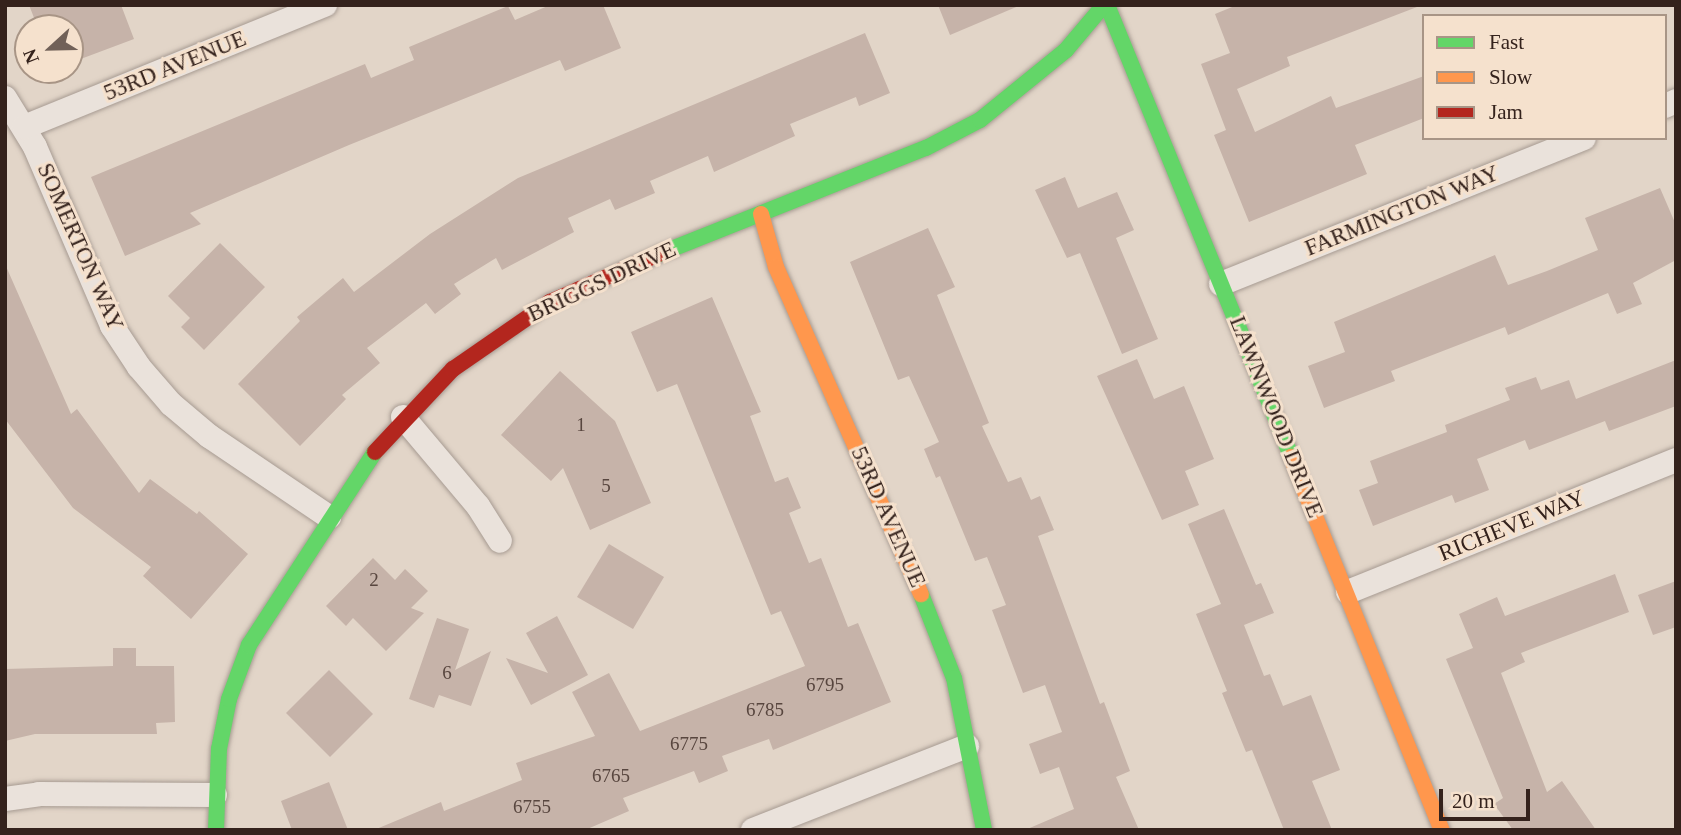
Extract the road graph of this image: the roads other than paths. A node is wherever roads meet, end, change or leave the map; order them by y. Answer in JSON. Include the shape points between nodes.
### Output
{"nodes":[{"id":1,"x":325,"y":5,"type":"edge"},
{"id":2,"x":1105,"y":5,"type":"edge"},
{"id":3,"x":5,"y":98,"type":"edge"},
{"id":4,"x":24,"y":127,"type":"junction"},
{"id":5,"x":1579,"y":140,"type":"edge"},
{"id":6,"x":761,"y":214,"type":"junction"},
{"id":7,"x":1221,"y":284,"type":"junction"},
{"id":8,"x":403,"y":417,"type":"junction"},
{"id":9,"x":1676,"y":460,"type":"edge"},
{"id":10,"x":329,"y":517,"type":"junction"},
{"id":11,"x":500,"y":541,"type":"dead end"},
{"id":12,"x":1348,"y":592,"type":"junction"},
{"id":13,"x":967,"y":746,"type":"junction"},
{"id":14,"x":215,"y":795,"type":"junction"},
{"id":15,"x":5,"y":799,"type":"edge"},
{"id":16,"x":216,"y":830,"type":"edge"},
{"id":17,"x":752,"y":830,"type":"edge"},
{"id":18,"x":984,"y":830,"type":"edge"},
{"id":19,"x":1442,"y":830,"type":"edge"}],
"edges":[{"from":1,"to":4,"type":"street","name":"53RD AVENUE"},
{"from":2,"to":6,"type":"street","name":"BRIGGS DRIVE","via":[[1066,50],[980,120],[926,148]]},
{"from":2,"to":7,"type":"street","name":"LAWNWOOD DRIVE"},
{"from":3,"to":4,"type":"street","name":"SOMERTON WAY"},
{"from":4,"to":10,"type":"street","name":"SOMERTON WAY","via":[[93,287],[139,367],[171,404],[209,436]]},
{"from":5,"to":7,"type":"street","name":"FARMINGTON WAY"},
{"from":6,"to":8,"type":"street","name":"BRIGGS DRIVE","via":[[550,302],[453,369]]},
{"from":6,"to":13,"type":"street","name":"53RD AVENUE","via":[[776,267],[934,623],[954,678]]},
{"from":7,"to":12,"type":"street","name":"LAWNWOOD DRIVE"},
{"from":8,"to":10,"type":"street","name":"BRIGGS DRIVE"},
{"from":8,"to":11,"type":"street","via":[[478,506]]},
{"from":9,"to":12,"type":"street","name":"RICHEVE WAY"},
{"from":10,"to":14,"type":"street","name":"BRIGGS DRIVE","via":[[249,645],[229,699]]},
{"from":12,"to":19,"type":"street","name":"LAWNWOOD DRIVE"},
{"from":13,"to":17,"type":"street"},
{"from":13,"to":18,"type":"street","name":"53RD AVENUE"},
{"from":14,"to":15,"type":"street","via":[[39,794]]},
{"from":14,"to":16,"type":"street","name":"BRIGGS DRIVE"}]}
